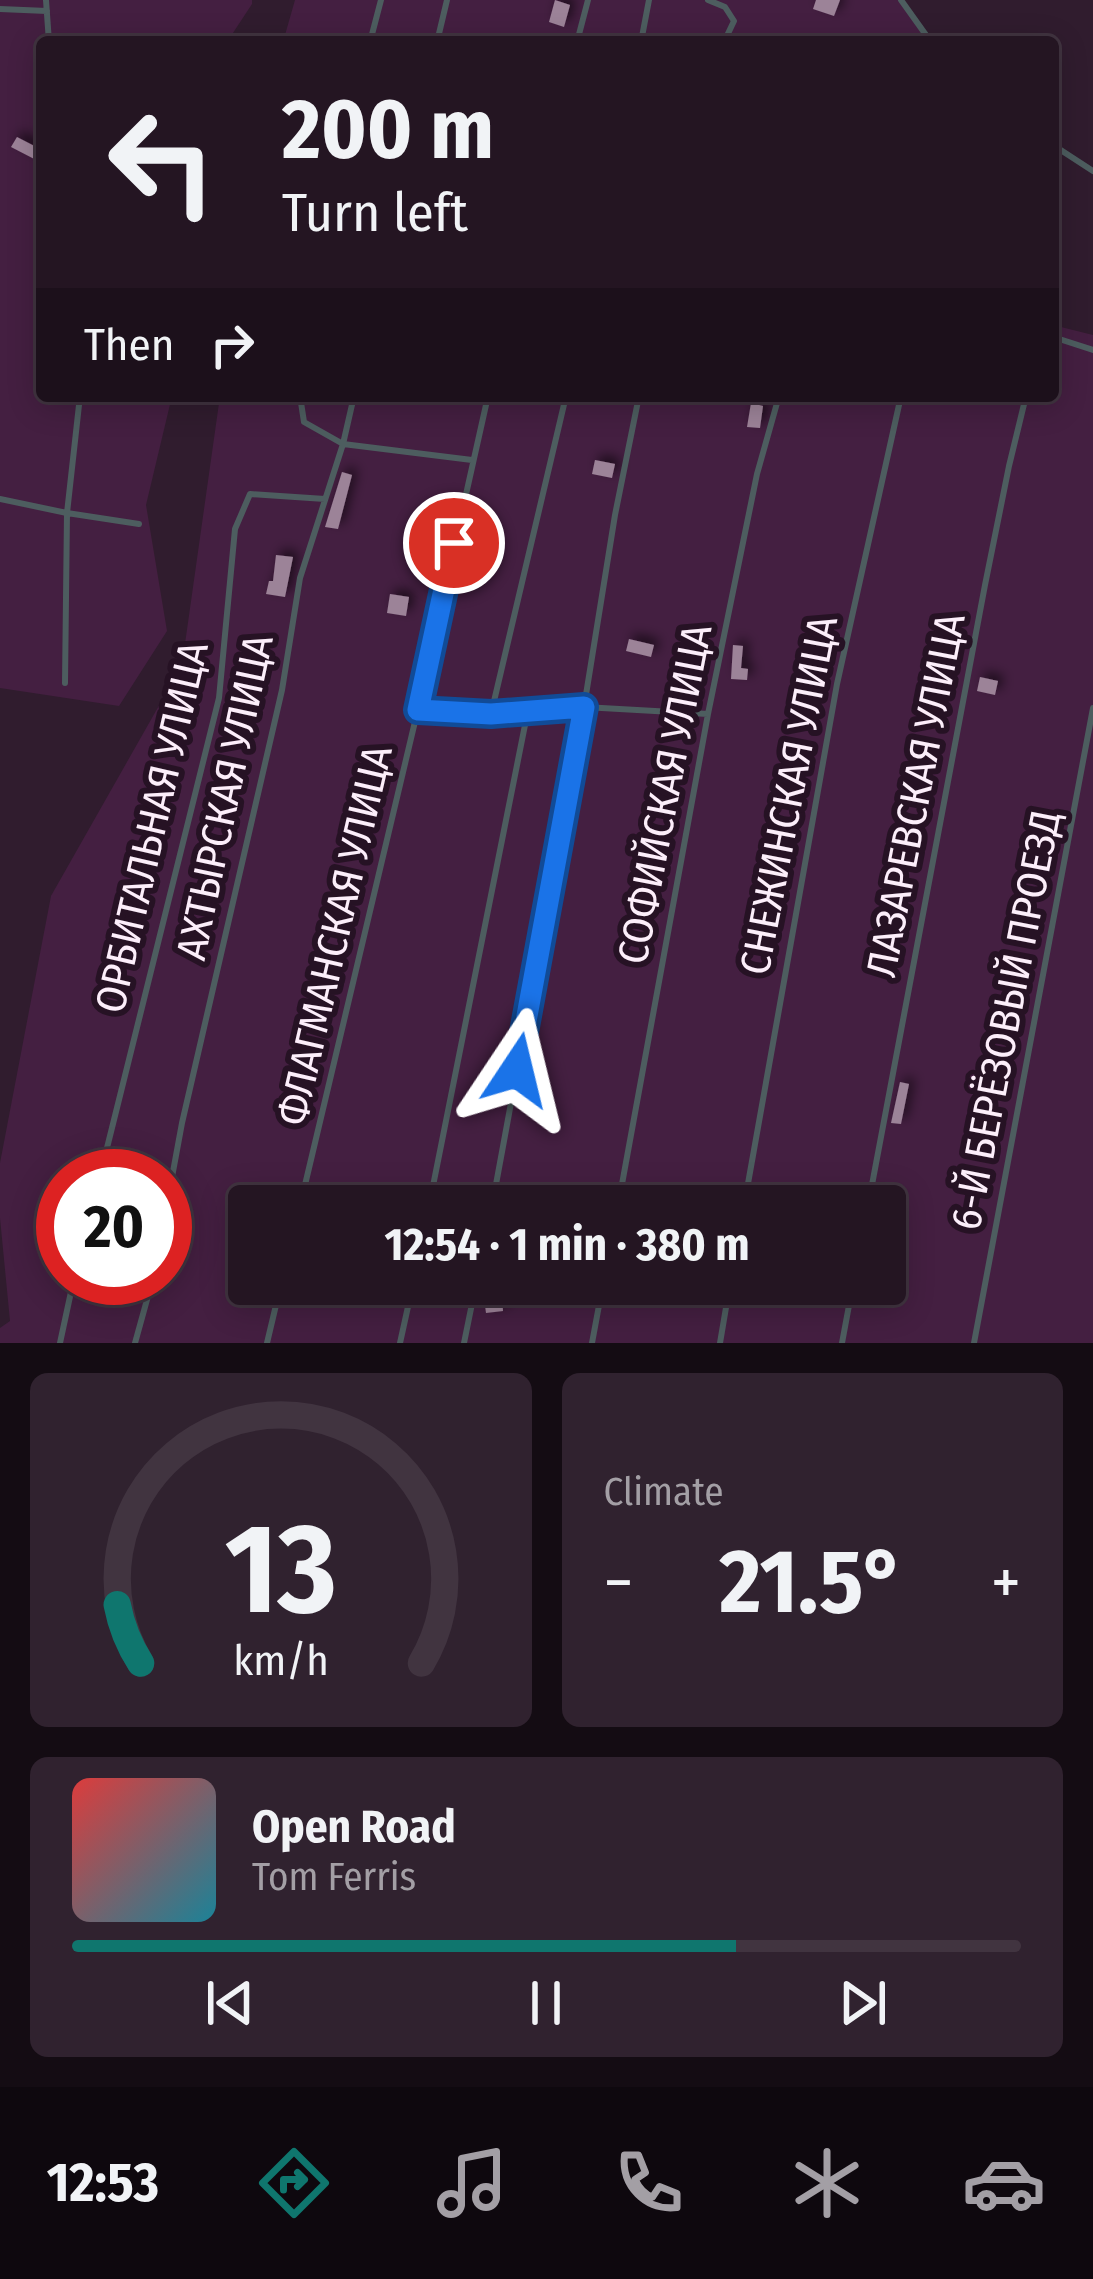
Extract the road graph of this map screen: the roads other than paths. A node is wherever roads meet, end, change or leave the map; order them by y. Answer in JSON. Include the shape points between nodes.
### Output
{"nodes":[{"id":1,"x":46,"y":0,"type":"edge"},
{"id":2,"x":381,"y":0,"type":"edge"},
{"id":3,"x":447,"y":0,"type":"edge"},
{"id":4,"x":588,"y":0,"type":"edge"},
{"id":5,"x":649,"y":0,"type":"edge"},
{"id":6,"x":708,"y":0,"type":"edge"},
{"id":7,"x":902,"y":0,"type":"edge"},
{"id":8,"x":0,"y":9,"type":"edge"},
{"id":9,"x":46,"y":11,"type":"junction"},
{"id":10,"x":48,"y":36,"type":"edge"},
{"id":11,"x":372,"y":36,"type":"edge"},
{"id":12,"x":438,"y":36,"type":"edge"},
{"id":13,"x":579,"y":36,"type":"edge"},
{"id":14,"x":642,"y":36,"type":"edge"},
{"id":15,"x":727,"y":36,"type":"edge"},
{"id":16,"x":927,"y":36,"type":"edge"},
{"id":17,"x":1059,"y":149,"type":"edge"},
{"id":18,"x":1093,"y":171,"type":"edge"},
{"id":19,"x":1059,"y":339,"type":"edge"},
{"id":20,"x":1093,"y":350,"type":"edge"},
{"id":21,"x":79,"y":402,"type":"edge"},
{"id":22,"x":301,"y":402,"type":"edge"},
{"id":23,"x":353,"y":402,"type":"edge"},
{"id":24,"x":486,"y":402,"type":"edge"},
{"id":25,"x":565,"y":402,"type":"edge"},
{"id":26,"x":638,"y":402,"type":"edge"},
{"id":27,"x":777,"y":402,"type":"edge"},
{"id":28,"x":900,"y":402,"type":"edge"},
{"id":29,"x":1025,"y":402,"type":"edge"},
{"id":30,"x":343,"y":444,"type":"junction"},
{"id":31,"x":472,"y":460,"type":"junction"},
{"id":32,"x":0,"y":499,"type":"edge"},
{"id":33,"x":326,"y":499,"type":"junction"},
{"id":34,"x":67,"y":513,"type":"junction"},
{"id":35,"x":139,"y":524,"type":"dead end"},
{"id":36,"x":65,"y":683,"type":"dead end"},
{"id":37,"x":584,"y":707,"type":"junction"},
{"id":38,"x":1093,"y":708,"type":"edge"},
{"id":39,"x":418,"y":710,"type":"junction"},
{"id":40,"x":528,"y":710,"type":"junction"},
{"id":41,"x":491,"y":714,"type":"junction"},
{"id":42,"x":708,"y":714,"type":"junction"},
{"id":43,"x":107,"y":1149,"type":"edge"},
{"id":44,"x":177,"y":1149,"type":"edge"},
{"id":45,"x":305,"y":1185,"type":"edge"},
{"id":46,"x":433,"y":1185,"type":"edge"},
{"id":47,"x":496,"y":1185,"type":"edge"},
{"id":48,"x":622,"y":1185,"type":"edge"},
{"id":49,"x":748,"y":1185,"type":"edge"},
{"id":50,"x":872,"y":1185,"type":"edge"},
{"id":51,"x":68,"y":1305,"type":"edge"},
{"id":52,"x":146,"y":1305,"type":"edge"},
{"id":53,"x":276,"y":1305,"type":"edge"},
{"id":54,"x":408,"y":1305,"type":"edge"},
{"id":55,"x":472,"y":1305,"type":"edge"},
{"id":56,"x":599,"y":1305,"type":"edge"},
{"id":57,"x":726,"y":1305,"type":"edge"},
{"id":58,"x":849,"y":1305,"type":"edge"},
{"id":59,"x":60,"y":1343,"type":"edge"},
{"id":60,"x":135,"y":1343,"type":"edge"},
{"id":61,"x":267,"y":1343,"type":"edge"},
{"id":62,"x":400,"y":1343,"type":"edge"},
{"id":63,"x":464,"y":1343,"type":"edge"},
{"id":64,"x":592,"y":1343,"type":"edge"},
{"id":65,"x":720,"y":1343,"type":"edge"},
{"id":66,"x":842,"y":1343,"type":"edge"},
{"id":67,"x":974,"y":1343,"type":"edge"}],
"edges":[{"from":1,"to":9,"type":"lane"},
{"from":2,"to":11,"type":"lane"},
{"from":3,"to":12,"type":"lane"},
{"from":4,"to":13,"type":"lane"},
{"from":5,"to":14,"type":"lane"},
{"from":6,"to":15,"type":"lane","via":[[734,21]]},
{"from":7,"to":16,"type":"lane"},
{"from":8,"to":9,"type":"lane"},
{"from":9,"to":10,"type":"lane"},
{"from":17,"to":18,"type":"lane"},
{"from":19,"to":20,"type":"lane"},
{"from":21,"to":34,"type":"lane"},
{"from":22,"to":30,"type":"lane","via":[[304,422]]},
{"from":23,"to":30,"type":"lane","name":"АХТЫРСКАЯ УЛИЦА"},
{"from":24,"to":31,"type":"lane","name":"ФЛАГМАНСКАЯ УЛИЦА"},
{"from":25,"to":41,"type":"lane"},
{"from":26,"to":37,"type":"lane"},
{"from":27,"to":42,"type":"lane","name":"СОФИЙСКАЯ УЛИЦА"},
{"from":28,"to":49,"type":"lane","name":"СНЕЖИНСКАЯ УЛИЦА","via":[[837,683]]},
{"from":29,"to":50,"type":"lane","name":"ЛАЗАРЕВСКАЯ УЛИЦА"},
{"from":30,"to":31,"type":"lane"},
{"from":30,"to":33,"type":"lane","name":"АХТЫРСКАЯ УЛИЦА"},
{"from":31,"to":39,"type":"lane","name":"ФЛАГМАНСКАЯ УЛИЦА"},
{"from":32,"to":34,"type":"lane"},
{"from":33,"to":43,"type":"lane","name":"ОРБИТАЛЬНАЯ УЛИЦА","via":[[250,494],[235,529],[219,698]]},
{"from":33,"to":44,"type":"lane","name":"АХТЫРСКАЯ УЛИЦА","via":[[301,578]]},
{"from":34,"to":35,"type":"lane"},
{"from":34,"to":36,"type":"lane"},
{"from":37,"to":40,"type":"lane"},
{"from":37,"to":42,"type":"lane"},
{"from":37,"to":47,"type":"lane"},
{"from":38,"to":67,"type":"lane","name":"6-Й БЕРЁЗОВЫЙ ПРОЕЗД"},
{"from":39,"to":41,"type":"lane"},
{"from":39,"to":45,"type":"lane","name":"ФЛАГМАНСКАЯ УЛИЦА"},
{"from":40,"to":41,"type":"lane"},
{"from":40,"to":46,"type":"lane"},
{"from":42,"to":48,"type":"lane","name":"СОФИЙСКАЯ УЛИЦА"},
{"from":51,"to":59,"type":"lane"},
{"from":52,"to":60,"type":"lane"},
{"from":53,"to":61,"type":"lane"},
{"from":54,"to":62,"type":"lane"},
{"from":55,"to":63,"type":"lane"},
{"from":56,"to":64,"type":"lane"},
{"from":57,"to":65,"type":"lane"},
{"from":58,"to":66,"type":"lane"}]}
